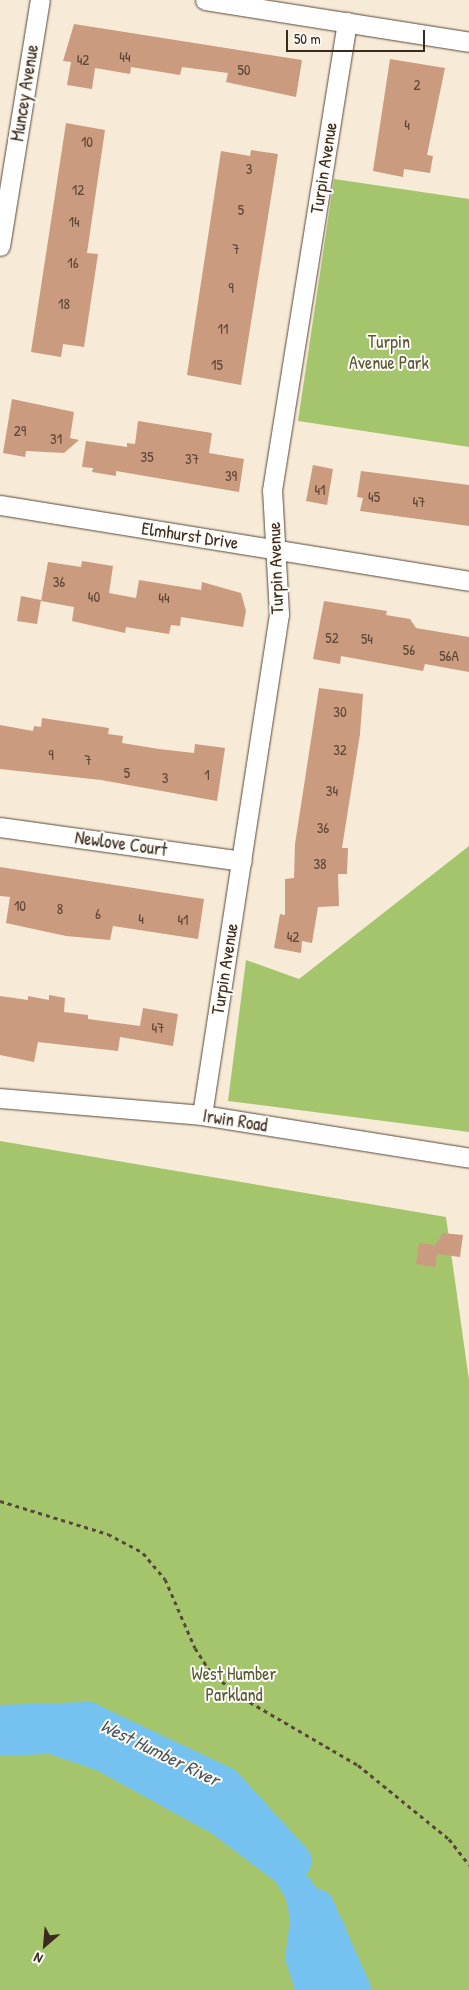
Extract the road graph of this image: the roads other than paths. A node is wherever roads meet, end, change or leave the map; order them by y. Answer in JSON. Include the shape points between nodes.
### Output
{"nodes":[{"id":1,"x":40,"y":0,"type":"edge"},
{"id":2,"x":205,"y":0,"type":"edge"},
{"id":3,"x":347,"y":22,"type":"junction"},
{"id":4,"x":469,"y":42,"type":"edge"},
{"id":5,"x":0,"y":246,"type":"edge"},
{"id":6,"x":0,"y":505,"type":"edge"},
{"id":7,"x":275,"y":550,"type":"junction"},
{"id":8,"x":469,"y":581,"type":"edge"},
{"id":9,"x":0,"y":827,"type":"edge"},
{"id":10,"x":242,"y":861,"type":"junction"},
{"id":11,"x":0,"y":1098,"type":"edge"},
{"id":12,"x":202,"y":1115,"type":"junction"},
{"id":13,"x":469,"y":1158,"type":"edge"}],
"edges":[{"from":1,"to":5,"type":"street","name":"Muncey Avenue"},
{"from":2,"to":3,"type":"street"},
{"from":3,"to":4,"type":"street"},
{"from":3,"to":7,"type":"street","name":"Turpin Avenue","via":[[272,490]]},
{"from":6,"to":7,"type":"street","name":"Elmhurst Drive"},
{"from":7,"to":8,"type":"street","name":"Elmhurst Drive"},
{"from":7,"to":10,"type":"street","name":"Turpin Avenue","via":[[279,614]]},
{"from":9,"to":10,"type":"street","name":"Newlove Court"},
{"from":10,"to":12,"type":"street","name":"Turpin Avenue"},
{"from":11,"to":12,"type":"street","name":"Irwin Road"},
{"from":12,"to":13,"type":"street","name":"Irwin Road"}]}
